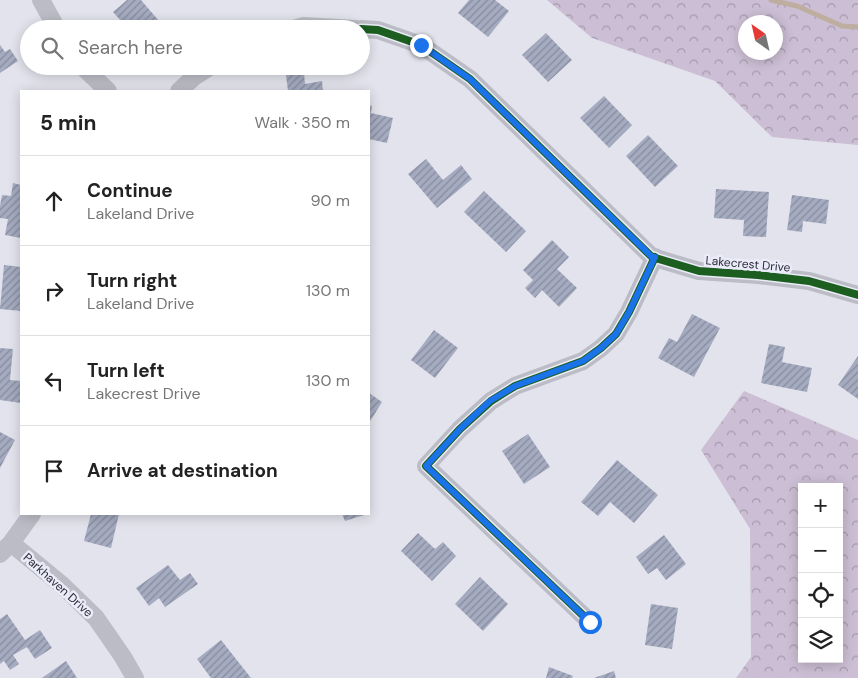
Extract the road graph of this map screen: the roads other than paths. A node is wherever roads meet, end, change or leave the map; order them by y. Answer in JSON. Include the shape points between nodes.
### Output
{"nodes":[{"id":1,"x":41,"y":0,"type":"edge"},
{"id":2,"x":52,"y":20,"type":"edge"},
{"id":3,"x":370,"y":30,"type":"edge"},
{"id":4,"x":91,"y":75,"type":"edge"},
{"id":5,"x":198,"y":75,"type":"edge"},
{"id":6,"x":107,"y":90,"type":"edge"},
{"id":7,"x":180,"y":90,"type":"edge"},
{"id":8,"x":655,"y":257,"type":"junction"},
{"id":9,"x":858,"y":295,"type":"edge"},
{"id":10,"x":31,"y":515,"type":"edge"},
{"id":11,"x":6,"y":549,"type":"edge"},
{"id":12,"x":590,"y":622,"type":"dead end"},
{"id":13,"x":136,"y":678,"type":"edge"}],
"edges":[{"from":1,"to":2,"type":"street"},
{"from":3,"to":8,"type":"street","name":"Lakecrest Drive","via":[[421,45],[470,79]]},
{"from":4,"to":6,"type":"street"},
{"from":5,"to":7,"type":"street"},
{"from":8,"to":9,"type":"street","name":"Lakecrest Drive","via":[[699,271],[809,281]]},
{"from":8,"to":12,"type":"street","via":[[616,334],[601,348],[583,361],[515,386],[490,401],[426,466]]},
{"from":10,"to":11,"type":"street"},
{"from":11,"to":13,"type":"street","name":"Parkhaven Drive","via":[[62,585],[96,618]]}]}
